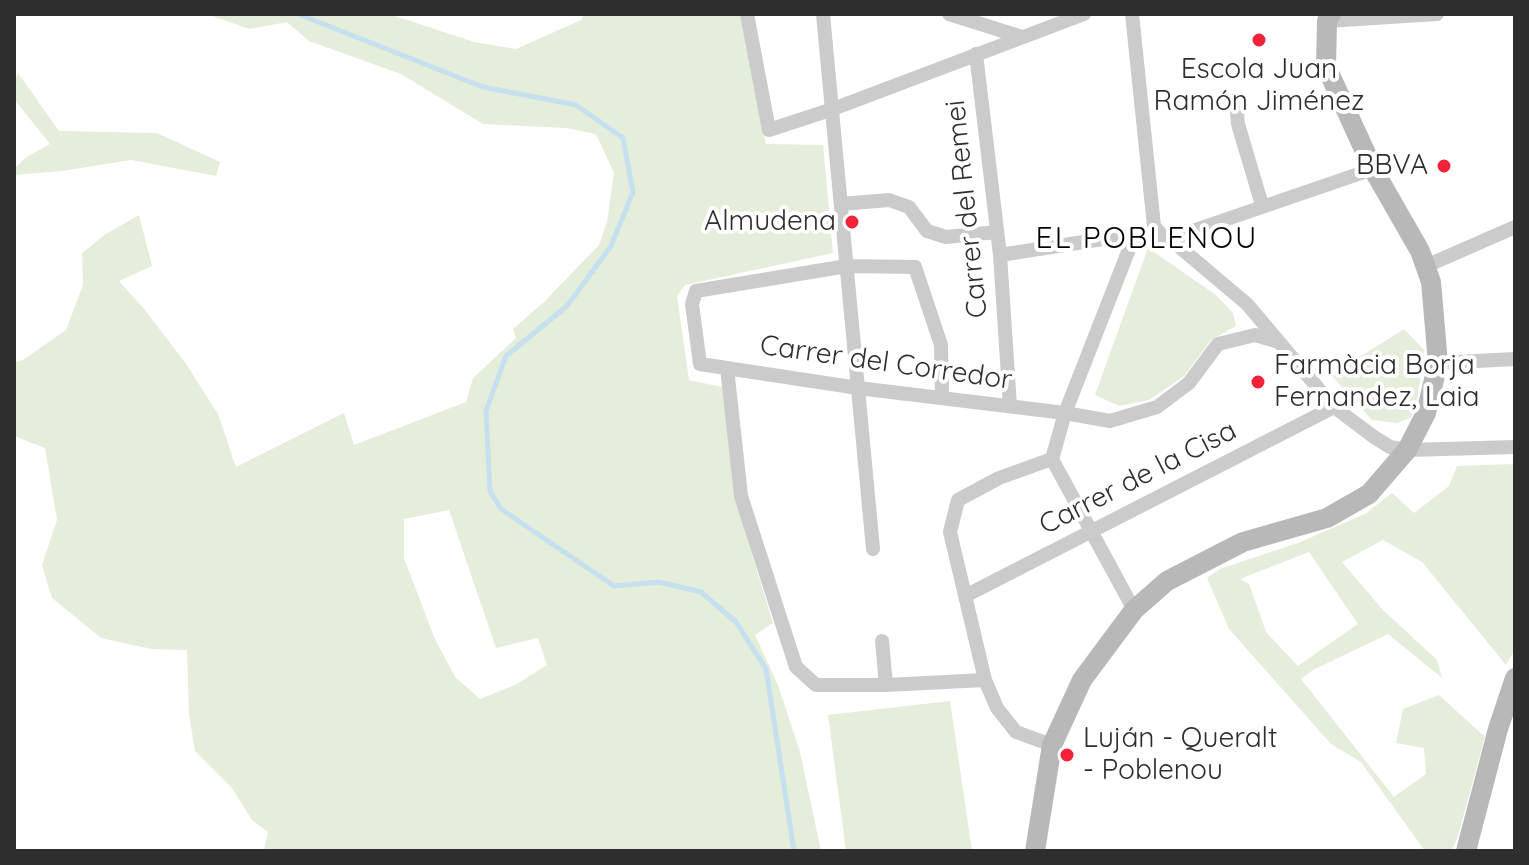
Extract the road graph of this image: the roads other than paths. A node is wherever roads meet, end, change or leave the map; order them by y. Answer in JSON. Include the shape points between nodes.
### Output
{"nodes":[{"id":1,"x":747,"y":14,"type":"edge"},
{"id":2,"x":823,"y":14,"type":"edge"},
{"id":3,"x":949,"y":14,"type":"edge"},
{"id":4,"x":1084,"y":14,"type":"edge"},
{"id":5,"x":1132,"y":14,"type":"edge"},
{"id":6,"x":1437,"y":14,"type":"edge"},
{"id":7,"x":1329,"y":17,"type":"edge"},
{"id":8,"x":1022,"y":37,"type":"junction"},
{"id":9,"x":976,"y":54,"type":"junction"},
{"id":10,"x":1236,"y":100,"type":"dead end"},
{"id":11,"x":833,"y":109,"type":"junction"},
{"id":12,"x":1373,"y":169,"type":"junction"},
{"id":13,"x":841,"y":204,"type":"junction"},
{"id":14,"x":1262,"y":205,"type":"junction"},
{"id":15,"x":1515,"y":227,"type":"edge"},
{"id":16,"x":997,"y":232,"type":"junction"},
{"id":17,"x":1166,"y":240,"type":"junction"},
{"id":18,"x":1000,"y":255,"type":"junction"},
{"id":19,"x":847,"y":266,"type":"junction"},
{"id":20,"x":1426,"y":266,"type":"junction"},
{"id":21,"x":1279,"y":342,"type":"junction"},
{"id":22,"x":1515,"y":359,"type":"edge"},
{"id":23,"x":1438,"y":363,"type":"junction"},
{"id":24,"x":727,"y":368,"type":"junction"},
{"id":25,"x":858,"y":388,"type":"junction"},
{"id":26,"x":942,"y":398,"type":"junction"},
{"id":27,"x":1010,"y":406,"type":"junction"},
{"id":28,"x":1334,"y":407,"type":"junction"},
{"id":29,"x":1065,"y":413,"type":"junction"},
{"id":30,"x":1515,"y":447,"type":"edge"},
{"id":31,"x":1407,"y":450,"type":"junction"},
{"id":32,"x":1052,"y":459,"type":"junction"},
{"id":33,"x":1091,"y":532,"type":"junction"},
{"id":34,"x":873,"y":549,"type":"dead end"},
{"id":35,"x":965,"y":596,"type":"junction"},
{"id":36,"x":1134,"y":610,"type":"junction"},
{"id":37,"x":882,"y":641,"type":"dead end"},
{"id":38,"x":1515,"y":678,"type":"edge"},
{"id":39,"x":985,"y":680,"type":"junction"},
{"id":40,"x":886,"y":685,"type":"junction"},
{"id":41,"x":1052,"y":745,"type":"junction"},
{"id":42,"x":1035,"y":851,"type":"edge"},
{"id":43,"x":1466,"y":851,"type":"edge"}],
"edges":[{"from":1,"to":11,"type":"street","via":[[769,130]]},
{"from":2,"to":11,"type":"street"},
{"from":3,"to":8,"type":"street"},
{"from":4,"to":8,"type":"street"},
{"from":5,"to":17,"type":"street","via":[[1154,226]]},
{"from":6,"to":7,"type":"street"},
{"from":7,"to":12,"type":"street","via":[[1326,66]]},
{"from":8,"to":9,"type":"street"},
{"from":9,"to":11,"type":"street"},
{"from":9,"to":16,"type":"street","name":"Carrer del Remei"},
{"from":10,"to":14,"type":"street"},
{"from":11,"to":13,"type":"street"},
{"from":12,"to":14,"type":"street"},
{"from":12,"to":20,"type":"street"},
{"from":13,"to":16,"type":"street","via":[[889,200],[909,207],[927,231],[946,237]]},
{"from":13,"to":19,"type":"street"},
{"from":14,"to":17,"type":"street"},
{"from":15,"to":20,"type":"street"},
{"from":16,"to":18,"type":"street","name":"Carrer del Remei"},
{"from":17,"to":21,"type":"street","via":[[1247,304]]},
{"from":18,"to":27,"type":"street","name":"Carrer del Remei"},
{"from":18,"to":29,"type":"street","via":[[1135,234]]},
{"from":19,"to":24,"type":"street","name":"Carrer del Corredor","via":[[696,291],[692,304],[700,364]]},
{"from":19,"to":25,"type":"street"},
{"from":19,"to":26,"type":"street","via":[[915,267],[941,345]]},
{"from":20,"to":23,"type":"street"},
{"from":21,"to":28,"type":"street"},
{"from":21,"to":29,"type":"street","name":"Carrer del Corredor","via":[[1255,335],[1218,344],[1189,383],[1157,407],[1110,421]]},
{"from":22,"to":23,"type":"street"},
{"from":23,"to":31,"type":"street","via":[[1426,413]]},
{"from":24,"to":25,"type":"street","name":"Carrer del Corredor"},
{"from":24,"to":40,"type":"street","via":[[741,496],[796,667],[816,685]]},
{"from":25,"to":26,"type":"street","name":"Carrer del Corredor"},
{"from":25,"to":34,"type":"street"},
{"from":26,"to":27,"type":"street","name":"Carrer del Corredor"},
{"from":27,"to":29,"type":"street","name":"Carrer del Corredor"},
{"from":28,"to":31,"type":"street","via":[[1390,447]]},
{"from":28,"to":33,"type":"street","name":"Carrer de la Cisa"},
{"from":29,"to":32,"type":"street"},
{"from":30,"to":31,"type":"street"},
{"from":31,"to":36,"type":"street","via":[[1369,494],[1327,518],[1243,542],[1167,581]]},
{"from":32,"to":33,"type":"street"},
{"from":32,"to":35,"type":"street","via":[[958,500],[950,532]]},
{"from":33,"to":35,"type":"street","name":"Carrer de la Cisa"},
{"from":33,"to":36,"type":"street"},
{"from":35,"to":39,"type":"street"},
{"from":36,"to":41,"type":"street","via":[[1082,680]]},
{"from":37,"to":40,"type":"street"},
{"from":38,"to":43,"type":"street"},
{"from":39,"to":40,"type":"street"},
{"from":39,"to":41,"type":"street","via":[[997,708],[1016,732]]},
{"from":41,"to":42,"type":"street"}]}
